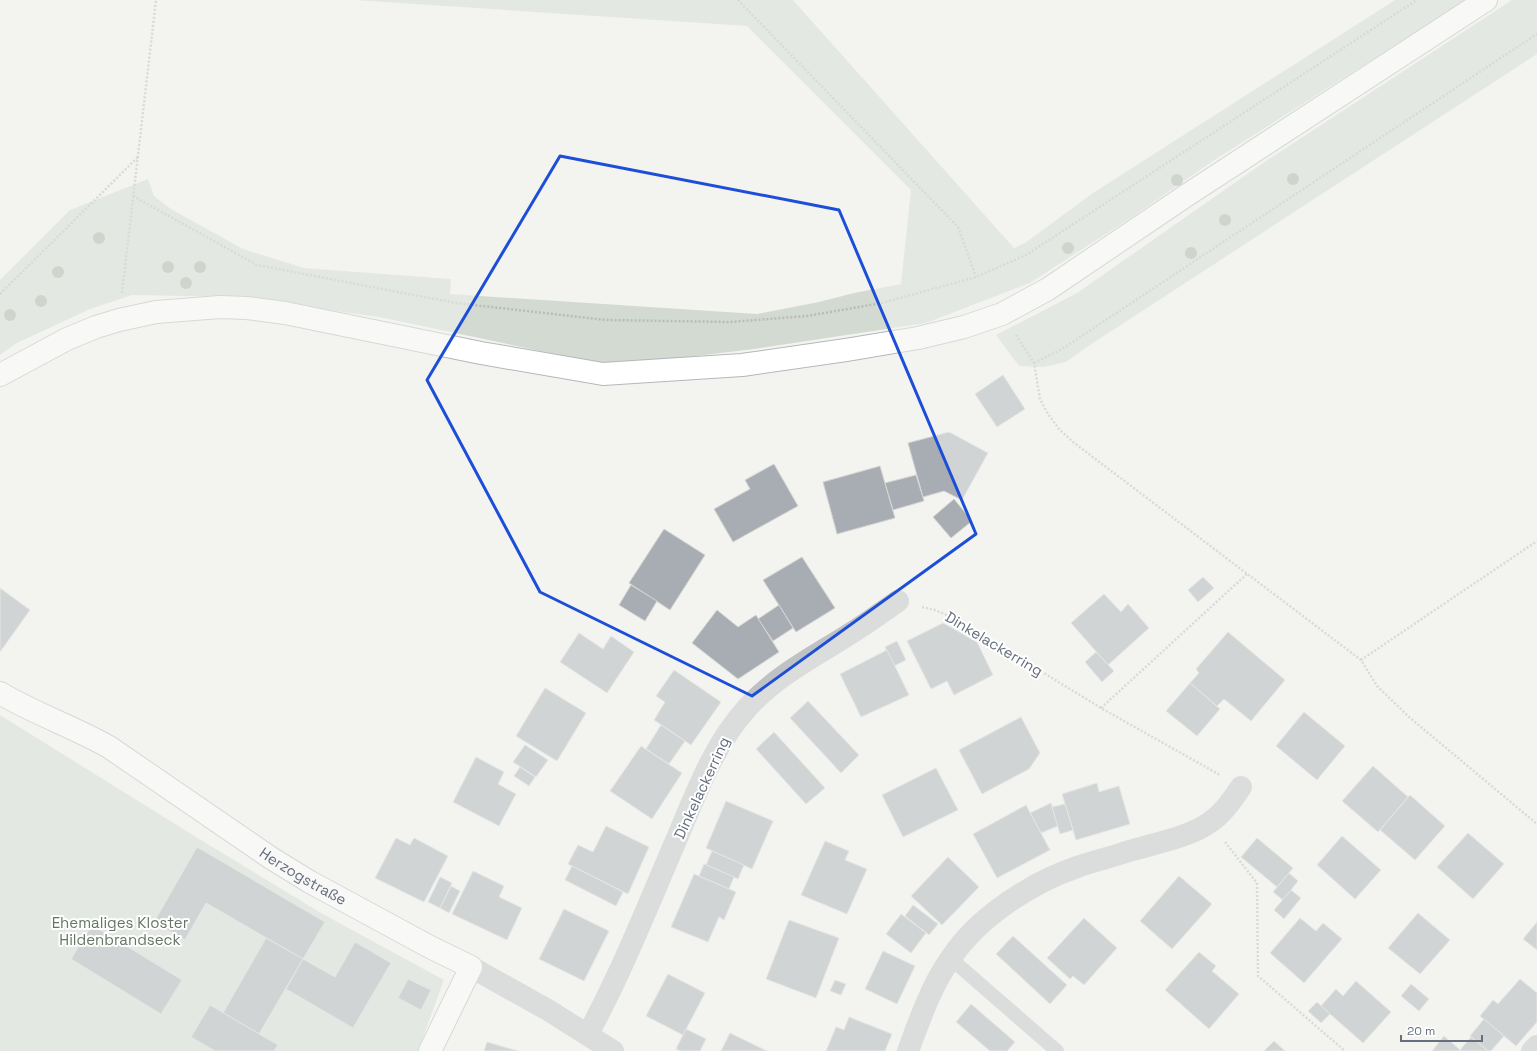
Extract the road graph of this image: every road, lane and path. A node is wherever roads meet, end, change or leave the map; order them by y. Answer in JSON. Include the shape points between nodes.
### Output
{"nodes":[{"id":1,"x":156,"y":0,"type":"edge"},
{"id":2,"x":738,"y":0,"type":"edge"},
{"id":3,"x":1417,"y":0,"type":"edge"},
{"id":4,"x":1486,"y":0,"type":"edge"},
{"id":5,"x":1537,"y":34,"type":"edge"},
{"id":6,"x":139,"y":155,"type":"junction"},
{"id":7,"x":133,"y":196,"type":"junction"},
{"id":8,"x":976,"y":277,"type":"junction"},
{"id":9,"x":0,"y":294,"type":"edge"},
{"id":10,"x":1002,"y":314,"type":"junction"},
{"id":11,"x":118,"y":320,"type":"junction"},
{"id":12,"x":1034,"y":363,"type":"junction"},
{"id":13,"x":0,"y":375,"type":"edge"},
{"id":14,"x":1537,"y":541,"type":"edge"},
{"id":15,"x":1247,"y":574,"type":"junction"},
{"id":16,"x":898,"y":601,"type":"joint"},
{"id":17,"x":1361,"y":660,"type":"junction"},
{"id":18,"x":0,"y":693,"type":"edge"},
{"id":19,"x":1101,"y":708,"type":"junction"},
{"id":20,"x":1241,"y":787,"type":"joint"},
{"id":21,"x":1209,"y":823,"type":"junction"},
{"id":22,"x":1537,"y":824,"type":"edge"},
{"id":23,"x":950,"y":958,"type":"junction"},
{"id":24,"x":471,"y":967,"type":"junction"},
{"id":25,"x":588,"y":1034,"type":"junction"},
{"id":26,"x":1537,"y":1046,"type":"edge"},
{"id":27,"x":430,"y":1051,"type":"edge"},
{"id":28,"x":613,"y":1051,"type":"edge"},
{"id":29,"x":908,"y":1051,"type":"edge"},
{"id":30,"x":1057,"y":1051,"type":"edge"},
{"id":31,"x":1345,"y":1051,"type":"edge"},
{"id":32,"x":1532,"y":1051,"type":"edge"}],
"edges":[{"from":1,"to":6,"type":"path"},
{"from":2,"to":8,"type":"path","via":[[958,227]]},
{"from":3,"to":8,"type":"path","via":[[1026,255]]},
{"from":4,"to":10,"type":"street","via":[[1187,195],[1048,290]]},
{"from":5,"to":12,"type":"path","via":[[1062,348]]},
{"from":6,"to":7,"type":"path"},
{"from":6,"to":9,"type":"path"},
{"from":7,"to":8,"type":"path","via":[[258,265],[456,303],[606,320],[730,322],[806,316],[882,303]]},
{"from":7,"to":11,"type":"path"},
{"from":10,"to":11,"type":"street","via":[[964,328],[846,350],[742,365],[603,374],[285,313],[247,308],[188,309],[156,312]]},
{"from":10,"to":12,"type":"path"},
{"from":11,"to":13,"type":"street","via":[[68,339]]},
{"from":12,"to":15,"type":"path","via":[[1040,399],[1059,429]]},
{"from":14,"to":17,"type":"path"},
{"from":15,"to":17,"type":"path"},
{"from":15,"to":19,"type":"path"},
{"from":16,"to":19,"type":"path","name":"Dinkelackerring","via":[[935,610],[954,618]]},
{"from":16,"to":25,"type":"street","name":"Dinkelackerring","via":[[782,677],[747,708],[727,733],[710,762],[626,956]]},
{"from":17,"to":22,"type":"path","via":[[1377,686],[1409,717]]},
{"from":18,"to":24,"type":"street","name":"Herzogstraße","via":[[109,747],[310,882]]},
{"from":19,"to":20,"type":"path","name":"Dinkelackerring"},
{"from":20,"to":21,"type":"street","via":[[1227,806]]},
{"from":21,"to":23,"type":"street","via":[[1188,834],[1076,867],[1036,885],[985,921],[966,938]]},
{"from":21,"to":31,"type":"path","via":[[1257,883],[1258,976]]},
{"from":23,"to":29,"type":"street","via":[[934,985]]},
{"from":23,"to":30,"type":"lane"},
{"from":24,"to":25,"type":"street","name":"Herzogstraße"},
{"from":24,"to":27,"type":"street"},
{"from":25,"to":28,"type":"street","name":"Herzogstraße"},
{"from":26,"to":32,"type":"street"}]}
